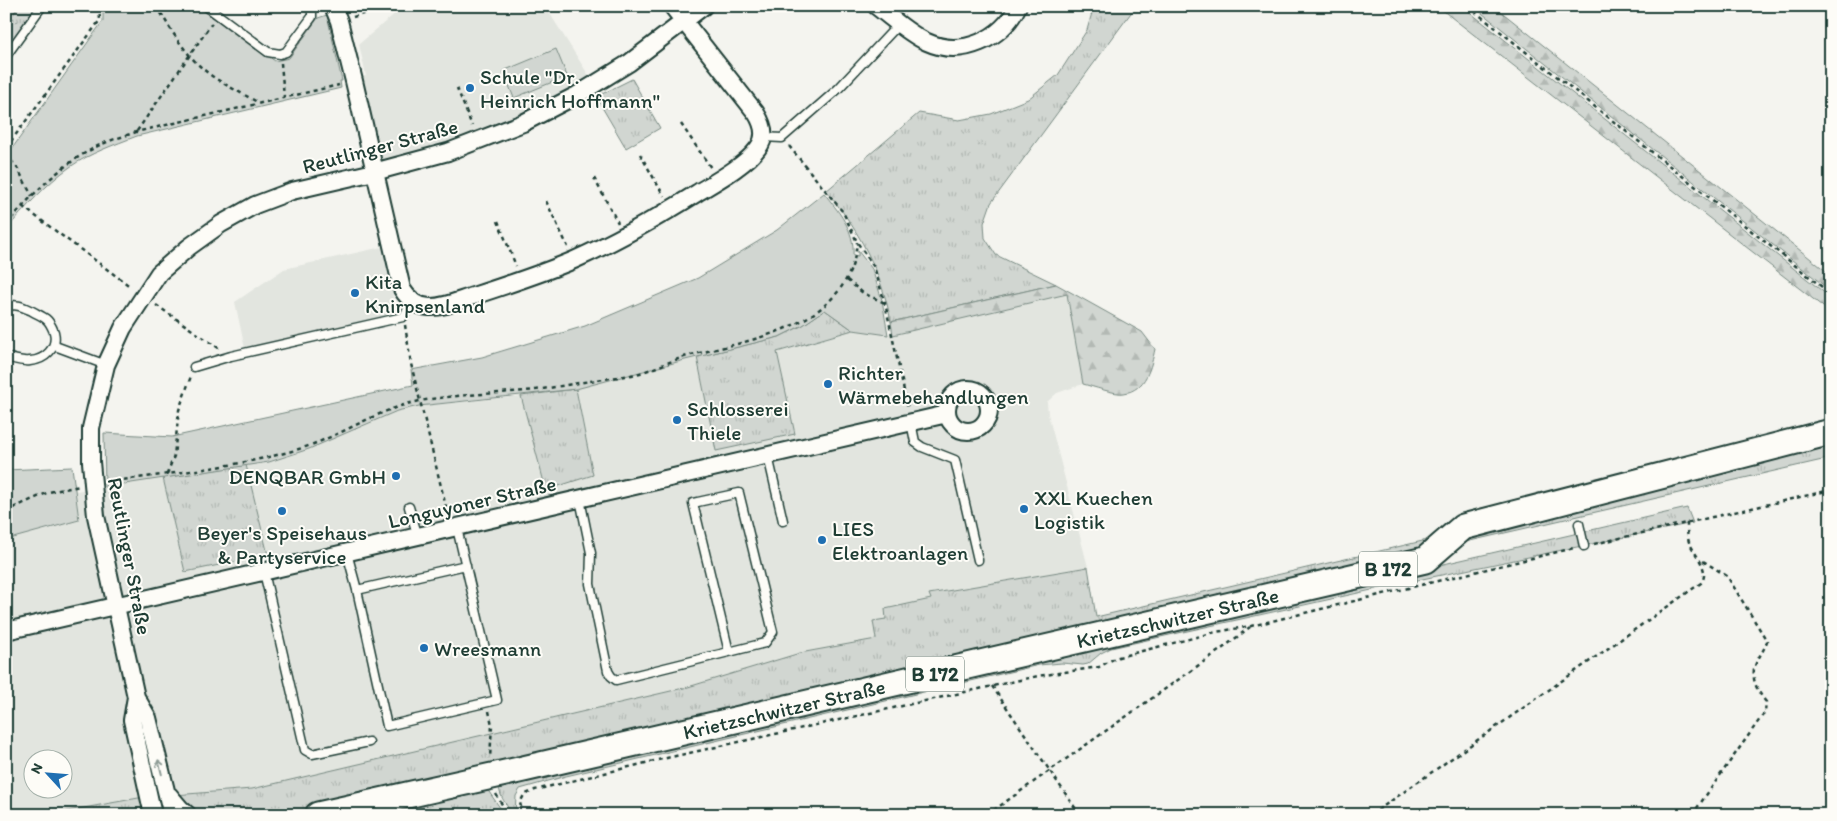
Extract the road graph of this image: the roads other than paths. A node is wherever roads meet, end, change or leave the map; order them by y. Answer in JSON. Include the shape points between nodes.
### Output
{"nodes":[{"id":1,"x":42,"y":6,"type":"edge"},
{"id":2,"x":206,"y":6,"type":"edge"},
{"id":3,"x":307,"y":6,"type":"edge"},
{"id":4,"x":672,"y":6,"type":"edge"},
{"id":5,"x":704,"y":6,"type":"edge"},
{"id":6,"x":876,"y":6,"type":"edge"},
{"id":7,"x":1018,"y":6,"type":"edge"},
{"id":8,"x":336,"y":13,"type":"edge"},
{"id":9,"x":685,"y":22,"type":"junction"},
{"id":10,"x":900,"y":24,"type":"junction"},
{"id":11,"x":6,"y":56,"type":"edge"},
{"id":12,"x":763,"y":137,"type":"junction"},
{"id":13,"x":374,"y":172,"type":"junction"},
{"id":14,"x":413,"y":302,"type":"junction"},
{"id":15,"x":6,"y":307,"type":"edge"},
{"id":16,"x":54,"y":346,"type":"junction"},
{"id":17,"x":6,"y":357,"type":"edge"},
{"id":18,"x":106,"y":365,"type":"junction"},
{"id":19,"x":194,"y":367,"type":"road end"},
{"id":20,"x":947,"y":414,"type":"dead end"},
{"id":21,"x":911,"y":422,"type":"junction"},
{"id":22,"x":1831,"y":432,"type":"edge"},
{"id":23,"x":768,"y":456,"type":"junction"},
{"id":24,"x":580,"y":499,"type":"junction"},
{"id":25,"x":409,"y":507,"type":"dead end"},
{"id":26,"x":783,"y":521,"type":"dead end"},
{"id":27,"x":1579,"y":524,"type":"dead end"},
{"id":28,"x":454,"y":528,"type":"junction"},
{"id":29,"x":418,"y":537,"type":"junction"},
{"id":30,"x":1584,"y":546,"type":"road end"},
{"id":31,"x":347,"y":553,"type":"junction"},
{"id":32,"x":978,"y":560,"type":"dead end"},
{"id":33,"x":466,"y":565,"type":"junction"},
{"id":34,"x":264,"y":572,"type":"junction"},
{"id":35,"x":357,"y":590,"type":"junction"},
{"id":36,"x":117,"y":606,"type":"junction"},
{"id":37,"x":6,"y":631,"type":"edge"},
{"id":38,"x":728,"y":652,"type":"junction"},
{"id":39,"x":136,"y":697,"type":"junction"},
{"id":40,"x":369,"y":742,"type":"dead end"},
{"id":41,"x":165,"y":790,"type":"junction"},
{"id":42,"x":153,"y":815,"type":"edge"},
{"id":43,"x":172,"y":815,"type":"edge"},
{"id":44,"x":188,"y":815,"type":"edge"},
{"id":45,"x":318,"y":815,"type":"edge"}],
"edges":[{"from":1,"to":11,"type":"lane"},
{"from":2,"to":3,"type":"lane","via":[[268,52],[280,54],[286,52],[312,17],[312,10]]},
{"from":4,"to":9,"type":"street"},
{"from":5,"to":9,"type":"street","name":"Reutlinger Straße"},
{"from":6,"to":10,"type":"street"},
{"from":7,"to":10,"type":"street","via":[[1006,25],[992,36],[965,47],[932,44]]},
{"from":8,"to":13,"type":"street"},
{"from":9,"to":12,"type":"street","via":[[756,113],[762,124]]},
{"from":9,"to":13,"type":"street","name":"Reutlinger Straße","via":[[629,63],[523,123],[448,152]]},
{"from":10,"to":12,"type":"lane","via":[[838,88],[782,138]]},
{"from":12,"to":14,"type":"street","via":[[752,155],[719,180],[624,236],[574,260],[522,280],[436,306],[421,306]]},
{"from":13,"to":14,"type":"street","via":[[402,290]]},
{"from":13,"to":18,"type":"street","name":"Reutlinger Straße","via":[[292,191],[255,205],[189,247],[160,273],[143,297],[123,328]]},
{"from":14,"to":19,"type":"lane","via":[[403,316]]},
{"from":15,"to":16,"type":"lane","via":[[22,306],[46,319],[55,335]]},
{"from":16,"to":17,"type":"lane","via":[[48,354],[31,361]]},
{"from":16,"to":18,"type":"lane"},
{"from":18,"to":36,"type":"street","name":"Reutlinger Straße","via":[[91,428],[92,484],[96,516]]},
{"from":20,"to":21,"type":"street","name":"Longuyoner Straße"},
{"from":21,"to":23,"type":"street","name":"Longuyoner Straße"},
{"from":21,"to":32,"type":"lane","via":[[915,442],[955,460]]},
{"from":22,"to":45,"type":"main road","name":"Krietzschwitzer Straße","number":"B 172","via":[[1463,528],[1425,560]]},
{"from":23,"to":24,"type":"street","name":"Longuyoner Straße"},
{"from":23,"to":26,"type":"lane"},
{"from":24,"to":28,"type":"street","name":"Longuyoner Straße"},
{"from":24,"to":38,"type":"lane","via":[[591,553],[590,584],[611,676],[616,680],[624,679]]},
{"from":25,"to":29,"type":"lane"},
{"from":27,"to":30,"type":"lane"},
{"from":28,"to":29,"type":"street","name":"Longuyoner Straße"},
{"from":28,"to":33,"type":"lane"},
{"from":29,"to":31,"type":"street","name":"Longuyoner Straße"},
{"from":31,"to":34,"type":"street","name":"Longuyoner Straße"},
{"from":31,"to":35,"type":"lane"},
{"from":33,"to":35,"type":"lane"},
{"from":33,"to":35,"type":"lane","via":[[496,700],[387,726]]},
{"from":34,"to":36,"type":"street","name":"Longuyoner Straße"},
{"from":34,"to":40,"type":"lane","via":[[305,750],[312,754]]},
{"from":36,"to":37,"type":"street","name":"Longuyoner Straße"},
{"from":36,"to":39,"type":"street","name":"Reutlinger Straße"},
{"from":38,"to":38,"type":"lane","via":[[765,643],[773,632],[739,493],[693,503]]},
{"from":41,"to":39,"type":"street","name":"Reutlinger Straße","one_way":true,"via":[[148,718]]},
{"from":39,"to":42,"type":"street","name":"Reutlinger Straße","via":[[132,720]]},
{"from":41,"to":43,"type":"street","name":"Reutlinger Straße"},
{"from":41,"to":44,"type":"street","name":"Reutlinger Straße"}]}
